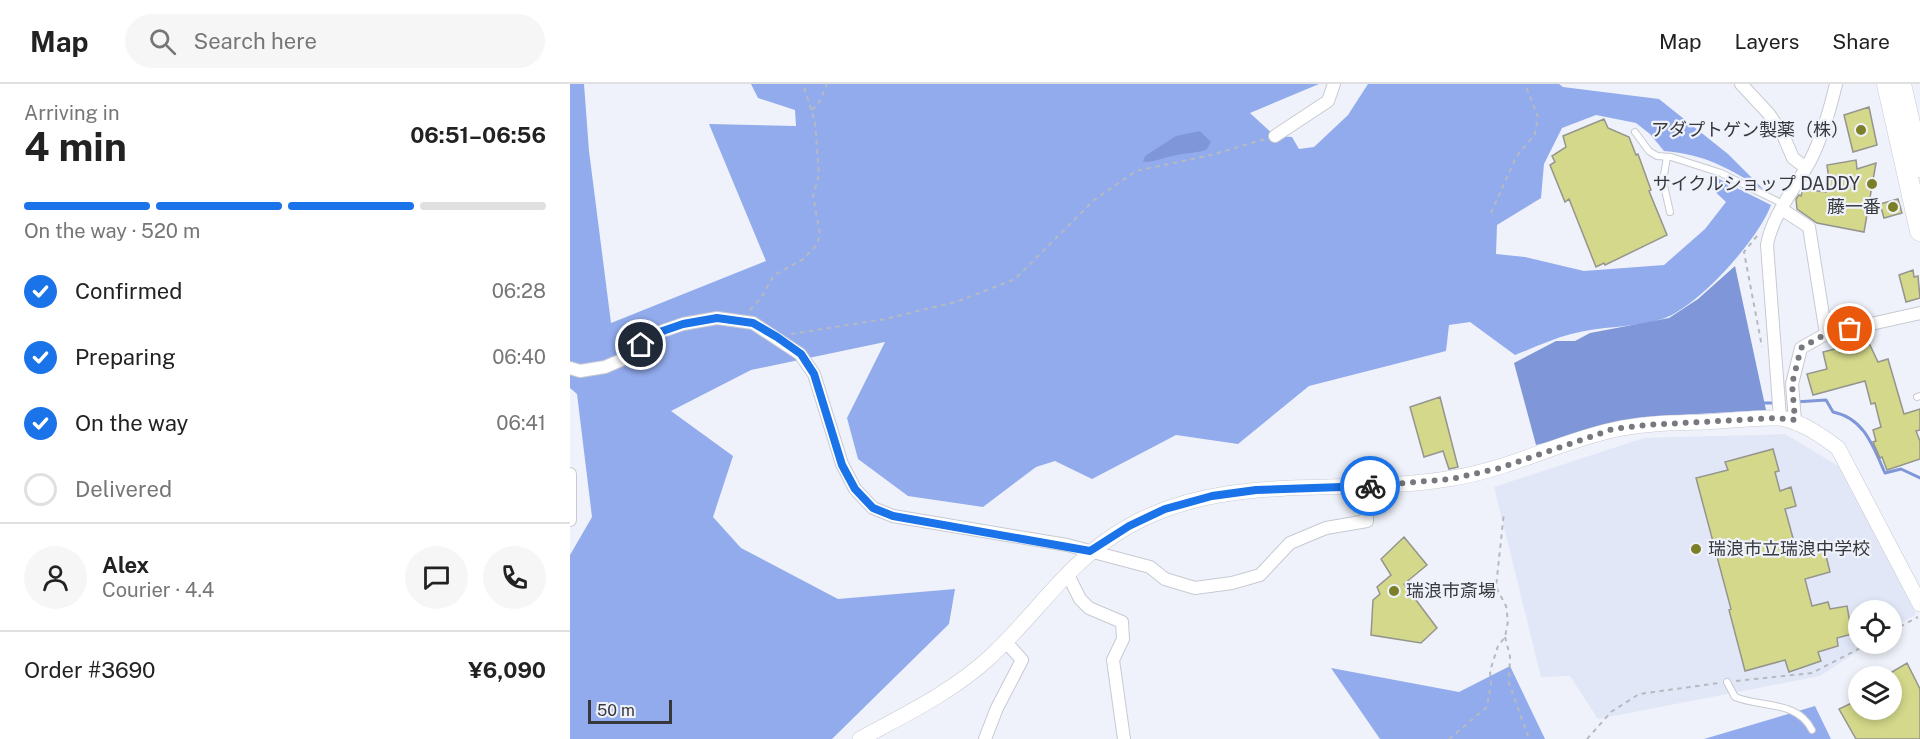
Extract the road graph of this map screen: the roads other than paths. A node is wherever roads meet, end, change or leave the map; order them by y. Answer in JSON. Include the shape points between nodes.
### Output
{"nodes":[{"id":1,"x":1334,"y":84,"type":"edge"},
{"id":2,"x":1740,"y":84,"type":"edge"},
{"id":3,"x":1836,"y":84,"type":"edge"},
{"id":4,"x":1887,"y":84,"type":"edge"},
{"id":5,"x":1901,"y":84,"type":"edge"},
{"id":6,"x":1635,"y":132,"type":"dead end"},
{"id":7,"x":1275,"y":136,"type":"road end"},
{"id":8,"x":1667,"y":157,"type":"junction"},
{"id":9,"x":1920,"y":167,"type":"edge"},
{"id":10,"x":1806,"y":168,"type":"junction"},
{"id":11,"x":1784,"y":208,"type":"junction"},
{"id":12,"x":1670,"y":212,"type":"dead end"},
{"id":13,"x":1920,"y":231,"type":"edge"},
{"id":14,"x":1920,"y":313,"type":"edge"},
{"id":15,"x":1826,"y":334,"type":"junction"},
{"id":16,"x":570,"y":368,"type":"edge"},
{"id":17,"x":1787,"y":419,"type":"junction"},
{"id":18,"x":570,"y":474,"type":"edge"},
{"id":19,"x":1365,"y":486,"type":"junction"},
{"id":20,"x":570,"y":520,"type":"edge"},
{"id":21,"x":1090,"y":551,"type":"junction"},
{"id":22,"x":1067,"y":573,"type":"junction"},
{"id":23,"x":1920,"y":604,"type":"edge"},
{"id":24,"x":1005,"y":641,"type":"junction"},
{"id":25,"x":1727,"y":682,"type":"dead end"},
{"id":26,"x":1812,"y":730,"type":"dead end"},
{"id":27,"x":860,"y":739,"type":"edge"},
{"id":28,"x":985,"y":739,"type":"edge"},
{"id":29,"x":1124,"y":739,"type":"edge"}],
"edges":[{"from":1,"to":7,"type":"street","via":[[1328,101]]},
{"from":2,"to":10,"type":"street","via":[[1769,114],[1793,158]]},
{"from":3,"to":10,"type":"street","via":[[1827,120]]},
{"from":4,"to":13,"type":"highway"},
{"from":5,"to":9,"type":"highway"},
{"from":6,"to":8,"type":"lane","via":[[1649,151]]},
{"from":8,"to":11,"type":"lane","via":[[1721,173]]},
{"from":8,"to":12,"type":"lane","via":[[1663,181]]},
{"from":10,"to":11,"type":"street"},
{"from":11,"to":15,"type":"street","via":[[1809,227]]},
{"from":11,"to":17,"type":"street","via":[[1767,245]]},
{"from":14,"to":15,"type":"street"},
{"from":15,"to":17,"type":"street","via":[[1801,348]]},
{"from":16,"to":21,"type":"street","via":[[580,371],[605,367],[626,358],[657,333],[683,324],[717,318],[753,323],[801,354],[814,374],[842,465],[855,489],[873,508],[893,516]]},
{"from":17,"to":19,"type":"street","via":[[1613,429],[1500,468],[1451,479]]},
{"from":17,"to":23,"type":"street","via":[[1838,448]]},
{"from":18,"to":20,"type":"street"},
{"from":19,"to":21,"type":"street","via":[[1256,490],[1212,496],[1165,509]]},
{"from":19,"to":21,"type":"street","via":[[1367,521],[1326,528],[1290,543],[1260,574],[1232,583],[1195,588],[1165,579],[1150,567]]},
{"from":21,"to":22,"type":"street"},
{"from":22,"to":24,"type":"street"},
{"from":22,"to":29,"type":"street","via":[[1089,608],[1122,622],[1123,639],[1113,660]]},
{"from":24,"to":27,"type":"street","via":[[946,690]]},
{"from":24,"to":28,"type":"street","via":[[1022,660]]},
{"from":25,"to":26,"type":"lane","via":[[1735,697],[1793,711],[1805,718]]}]}
